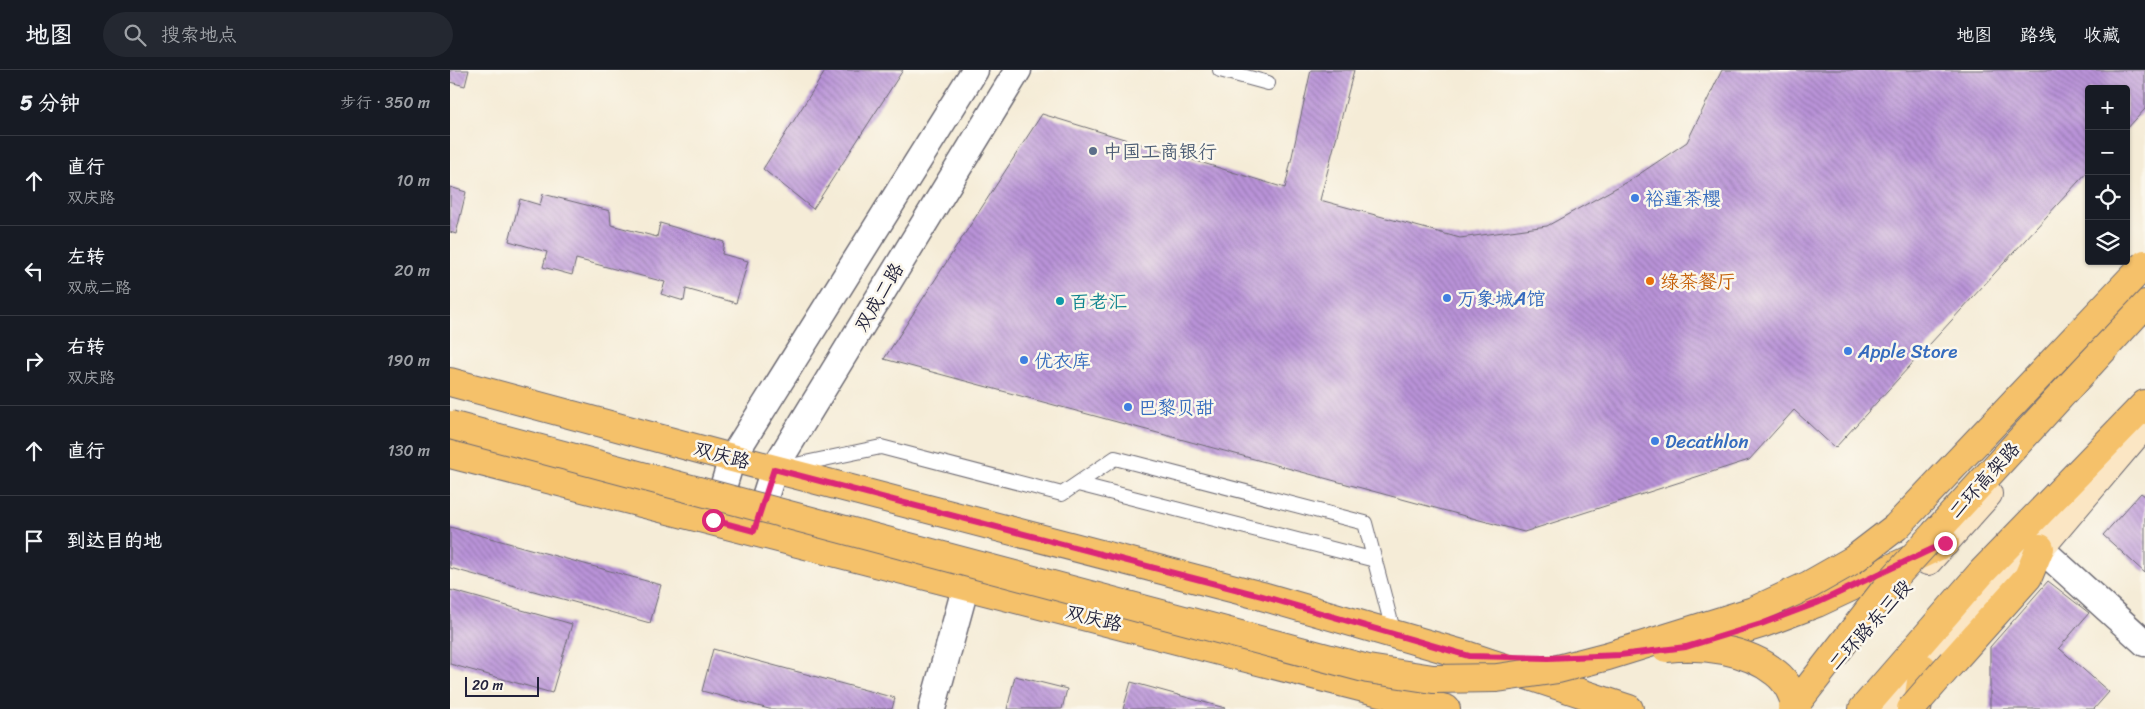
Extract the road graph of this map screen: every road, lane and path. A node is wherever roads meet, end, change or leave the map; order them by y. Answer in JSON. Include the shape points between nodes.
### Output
{"nodes":[{"id":1,"x":975,"y":70,"type":"edge"},
{"id":2,"x":1018,"y":70,"type":"edge"},
{"id":3,"x":1220,"y":70,"type":"edge"},
{"id":4,"x":1268,"y":83,"type":"dead end"},
{"id":5,"x":2145,"y":264,"type":"edge"},
{"id":6,"x":2145,"y":304,"type":"edge"},
{"id":7,"x":2145,"y":317,"type":"edge"},
{"id":8,"x":450,"y":382,"type":"edge"},
{"id":9,"x":2145,"y":404,"type":"edge"},
{"id":10,"x":2145,"y":424,"type":"edge"},
{"id":11,"x":450,"y":425,"type":"edge"},
{"id":12,"x":450,"y":454,"type":"edge"},
{"id":13,"x":732,"y":458,"type":"junction"},
{"id":14,"x":774,"y":469,"type":"junction"},
{"id":15,"x":1078,"y":484,"type":"junction"},
{"id":16,"x":713,"y":520,"type":"junction"},
{"id":17,"x":754,"y":531,"type":"junction"},
{"id":18,"x":1945,"y":543,"type":"junction"},
{"id":19,"x":2040,"y":548,"type":"junction"},
{"id":20,"x":1374,"y":560,"type":"junction"},
{"id":21,"x":966,"y":585,"type":"junction"},
{"id":22,"x":1394,"y":634,"type":"junction"},
{"id":23,"x":2145,"y":643,"type":"edge"},
{"id":24,"x":1469,"y":656,"type":"junction"},
{"id":25,"x":1608,"y":656,"type":"junction"},
{"id":26,"x":1923,"y":668,"type":"junction"},
{"id":27,"x":932,"y":709,"type":"edge"},
{"id":28,"x":1446,"y":709,"type":"edge"},
{"id":29,"x":1629,"y":709,"type":"edge"},
{"id":30,"x":1794,"y":709,"type":"edge"},
{"id":31,"x":1863,"y":709,"type":"edge"},
{"id":32,"x":1884,"y":709,"type":"edge"},
{"id":33,"x":1911,"y":709,"type":"edge"},
{"id":34,"x":1917,"y":709,"type":"edge"}],
"edges":[{"from":1,"to":13,"type":"street","name":"双成二路"},
{"from":2,"to":14,"type":"street","name":"双成二路"},
{"from":3,"to":4,"type":"lane"},
{"from":5,"to":25,"type":"main road","bridge":true,"via":[[1896,527],[1853,560],[1753,611]]},
{"from":6,"to":30,"type":"main road","name":"二环高架路","bridge":true,"via":[[1894,578]]},
{"from":7,"to":18,"type":"main road","name":"二环路东三段"},
{"from":8,"to":13,"type":"main road","name":"双庆路"},
{"from":9,"to":31,"type":"main road","via":[[1982,572]]},
{"from":10,"to":19,"type":"main road"},
{"from":11,"to":25,"type":"main road","bridge":true,"via":[[1368,669],[1433,679],[1497,678]]},
{"from":12,"to":16,"type":"main road","name":"双庆路"},
{"from":13,"to":14,"type":"main road","name":"双庆路"},
{"from":13,"to":16,"type":"street","name":"双成二路"},
{"from":14,"to":15,"type":"lane","via":[[881,447],[1062,494]]},
{"from":14,"to":17,"type":"street","name":"双成二路"},
{"from":14,"to":22,"type":"main road","name":"双庆路","via":[[1262,596]]},
{"from":15,"to":20,"type":"lane"},
{"from":15,"to":20,"type":"lane","via":[[1115,458],[1365,523]]},
{"from":16,"to":17,"type":"main road","name":"双庆路"},
{"from":17,"to":21,"type":"main road","name":"双庆路"},
{"from":18,"to":24,"type":"main road","via":[[1817,603],[1686,647],[1611,656]]},
{"from":18,"to":30,"type":"main road","name":"二环路东三段","via":[[1876,615]]},
{"from":19,"to":23,"type":"street"},
{"from":19,"to":26,"type":"main road"},
{"from":19,"to":33,"type":"main road","bridge":true,"via":[[2028,577]]},
{"from":20,"to":22,"type":"lane"},
{"from":21,"to":27,"type":"street"},
{"from":21,"to":28,"type":"main road","name":"双庆路"},
{"from":22,"to":24,"type":"main road","name":"双庆路"},
{"from":24,"to":29,"type":"main road","name":"双庆路"},
{"from":25,"to":30,"type":"main road","bridge":true,"via":[[1680,646],[1728,650],[1755,660],[1776,673],[1790,689]]},
{"from":26,"to":32,"type":"main road"},
{"from":26,"to":34,"type":"main road"}]}
